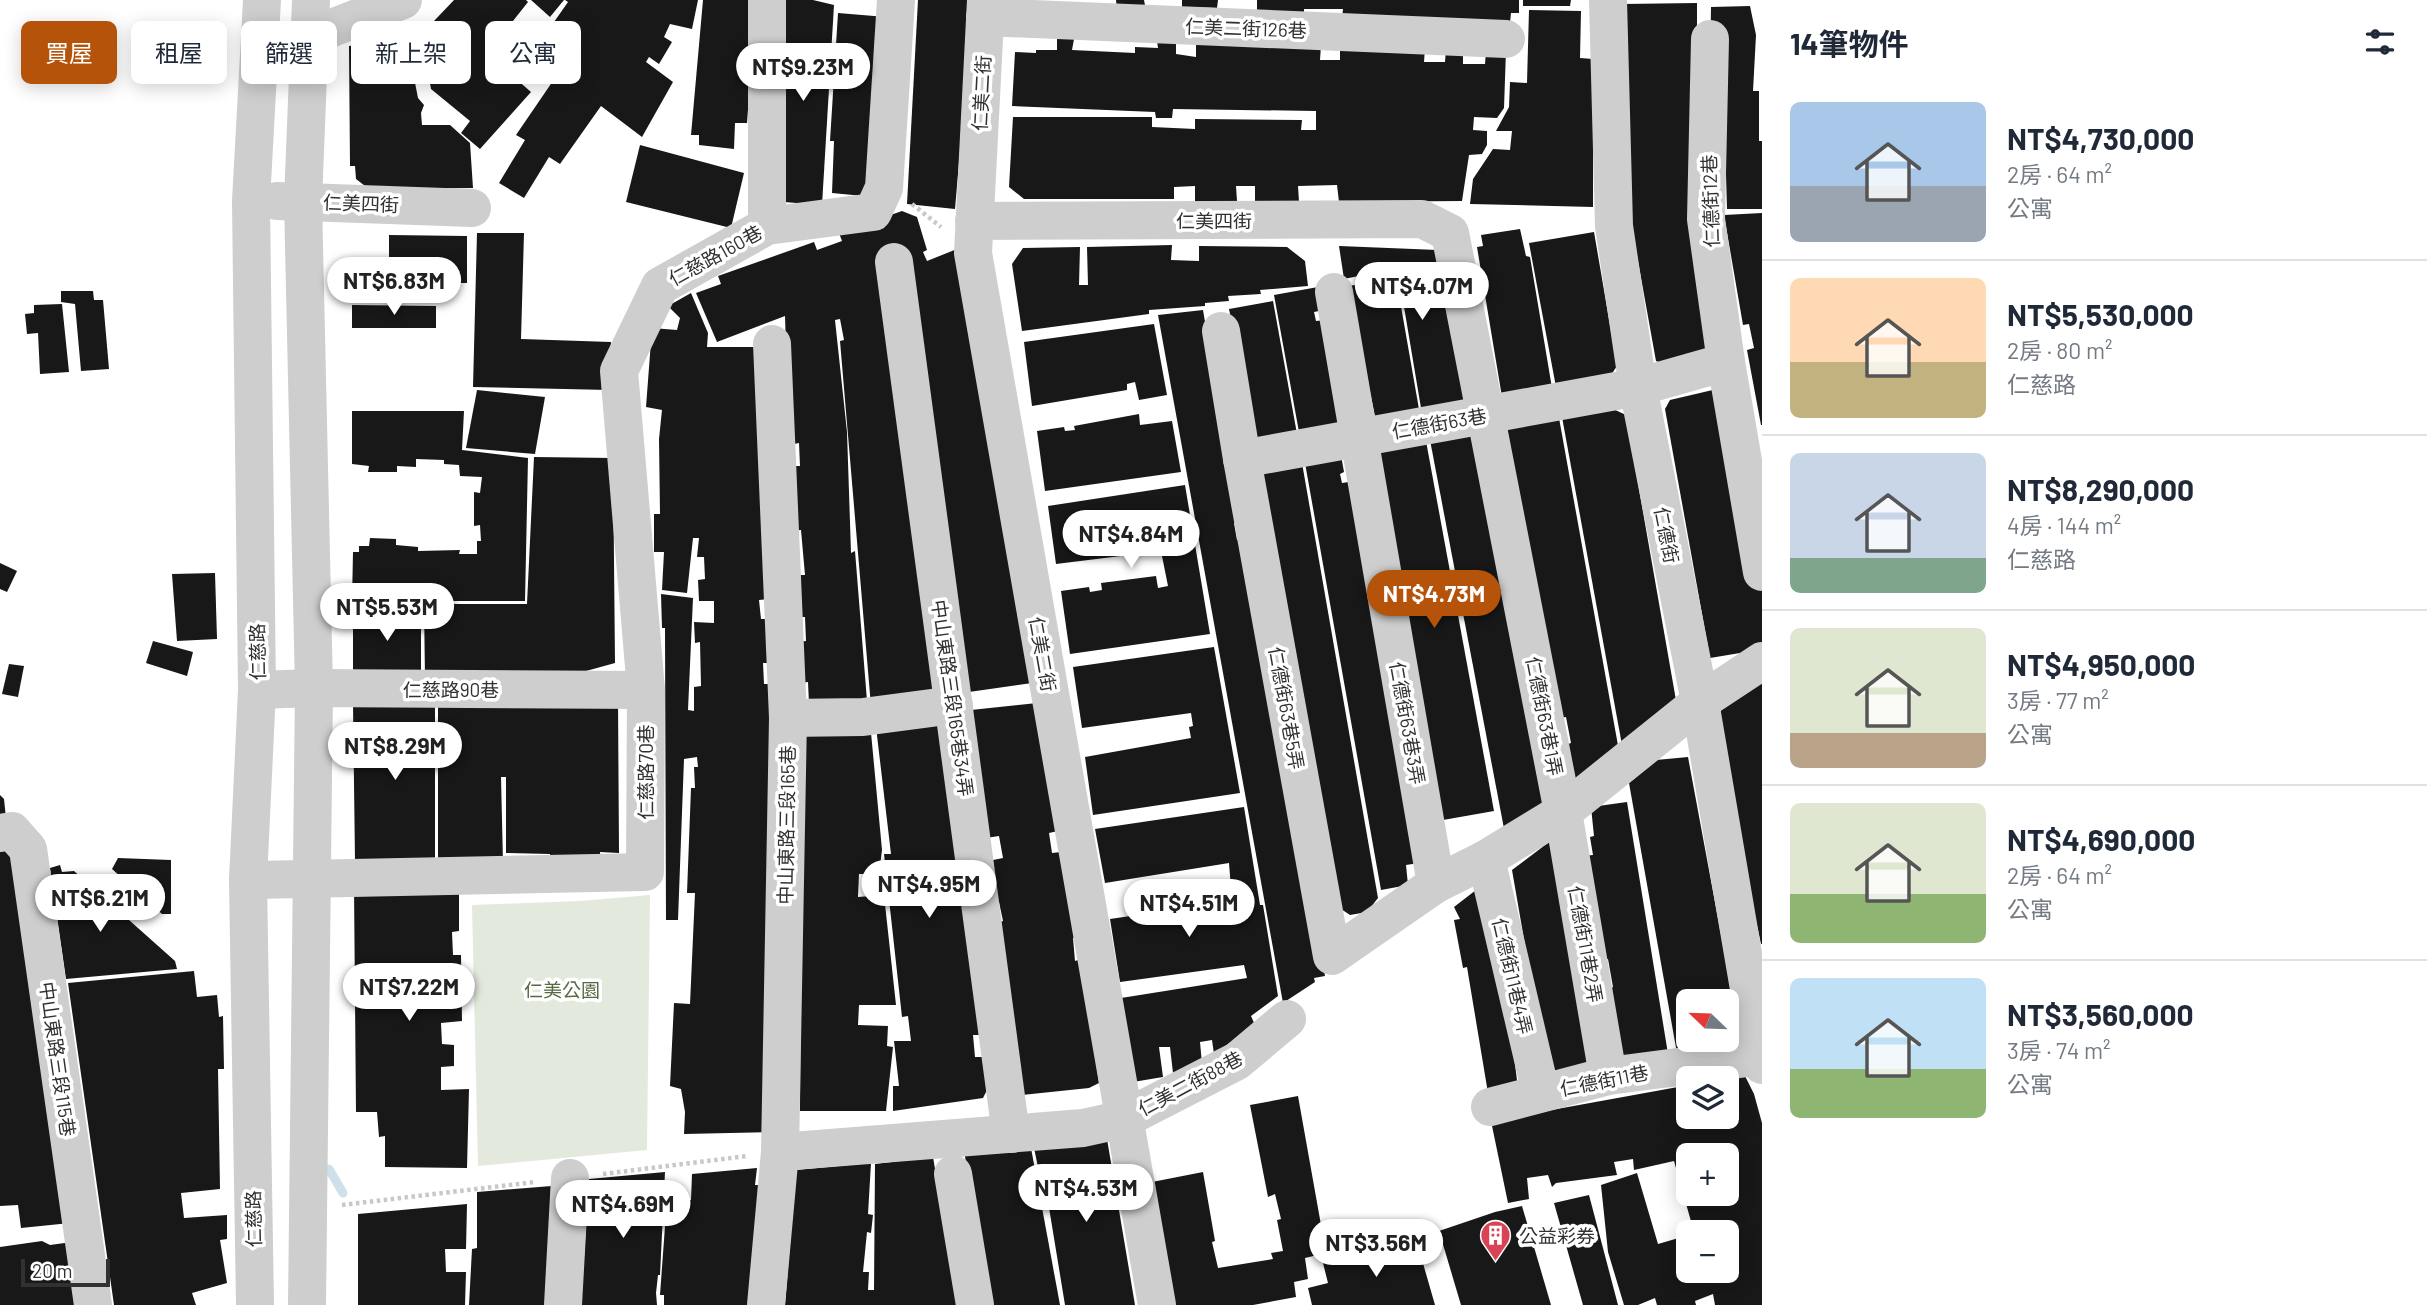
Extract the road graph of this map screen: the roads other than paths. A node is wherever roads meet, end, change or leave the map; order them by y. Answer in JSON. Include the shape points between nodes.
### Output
{"nodes":[{"id":1,"x":262,"y":0,"type":"edge"},
{"id":2,"x":403,"y":0,"type":"edge"},
{"id":3,"x":767,"y":0,"type":"edge"},
{"id":4,"x":1608,"y":0,"type":"edge"},
{"id":5,"x":890,"y":1,"type":"edge"},
{"id":6,"x":986,"y":9,"type":"edge"},
{"id":7,"x":310,"y":18,"type":"edge"},
{"id":8,"x":1506,"y":39,"type":"dead end"},
{"id":9,"x":1710,"y":39,"type":"dead end"},
{"id":10,"x":251,"y":201,"type":"junction"},
{"id":11,"x":303,"y":201,"type":"junction"},
{"id":12,"x":472,"y":208,"type":"dead end"},
{"id":13,"x":767,"y":226,"type":"junction"},
{"id":14,"x":1450,"y":233,"type":"joint"},
{"id":15,"x":974,"y":237,"type":"junction"},
{"id":16,"x":894,"y":262,"type":"dead end"},
{"id":17,"x":660,"y":286,"type":"joint"},
{"id":18,"x":1334,"y":292,"type":"dead end"},
{"id":19,"x":1221,"y":331,"type":"dead end"},
{"id":20,"x":772,"y":344,"type":"dead end"},
{"id":21,"x":1726,"y":362,"type":"junction"},
{"id":22,"x":1638,"y":387,"type":"junction"},
{"id":23,"x":1485,"y":414,"type":"junction"},
{"id":24,"x":1358,"y":438,"type":"junction"},
{"id":25,"x":1241,"y":459,"type":"junction"},
{"id":26,"x":1762,"y":572,"type":"edge"},
{"id":27,"x":1762,"y":661,"type":"edge"},
{"id":28,"x":314,"y":688,"type":"junction"},
{"id":29,"x":257,"y":690,"type":"junction"},
{"id":30,"x":646,"y":690,"type":"junction"},
{"id":31,"x":1700,"y":702,"type":"junction"},
{"id":32,"x":954,"y":705,"type":"junction"},
{"id":33,"x":788,"y":718,"type":"junction"},
{"id":34,"x":1563,"y":812,"type":"junction"},
{"id":35,"x":0,"y":833,"type":"edge"},
{"id":36,"x":1486,"y":859,"type":"junction"},
{"id":37,"x":310,"y":878,"type":"junction"},
{"id":38,"x":248,"y":880,"type":"junction"},
{"id":39,"x":1436,"y":884,"type":"junction"},
{"id":40,"x":1287,"y":1019,"type":"dead end"},
{"id":41,"x":1761,"y":1059,"type":"edge"},
{"id":42,"x":1608,"y":1076,"type":"junction"},
{"id":43,"x":1541,"y":1093,"type":"junction"},
{"id":44,"x":1490,"y":1107,"type":"dead end"},
{"id":45,"x":1124,"y":1119,"type":"junction"},
{"id":46,"x":1011,"y":1134,"type":"junction"},
{"id":47,"x":779,"y":1152,"type":"junction"},
{"id":48,"x":953,"y":1174,"type":"dead end"},
{"id":49,"x":570,"y":1178,"type":"dead end"},
{"id":50,"x":307,"y":1209,"type":"junction"},
{"id":51,"x":253,"y":1215,"type":"junction"},
{"id":52,"x":93,"y":1305,"type":"edge"},
{"id":53,"x":255,"y":1305,"type":"edge"},
{"id":54,"x":307,"y":1305,"type":"edge"},
{"id":55,"x":563,"y":1305,"type":"edge"},
{"id":56,"x":766,"y":1305,"type":"edge"},
{"id":57,"x":975,"y":1305,"type":"edge"},
{"id":58,"x":1157,"y":1305,"type":"edge"}],
"edges":[{"from":1,"to":10,"type":"street","name":"仁慈路"},
{"from":2,"to":7,"type":"street"},
{"from":3,"to":13,"type":"street"},
{"from":4,"to":22,"type":"street","name":"仁德街","via":[[1614,226]]},
{"from":5,"to":13,"type":"street","name":"仁慈路160巷","via":[[884,188],[873,212]]},
{"from":6,"to":8,"type":"street","name":"仁美二街126巷"},
{"from":6,"to":15,"type":"street","name":"仁美二街"},
{"from":7,"to":11,"type":"street"},
{"from":9,"to":21,"type":"street","name":"仁德街12巷","via":[[1706,219]]},
{"from":10,"to":11,"type":"street","name":"仁美四街"},
{"from":10,"to":29,"type":"street","name":"仁慈路"},
{"from":11,"to":12,"type":"street","name":"仁美四街"},
{"from":11,"to":28,"type":"street"},
{"from":13,"to":17,"type":"street","name":"仁慈路160巷"},
{"from":14,"to":15,"type":"street","name":"仁美四街","via":[[1422,219]]},
{"from":14,"to":23,"type":"street","name":"仁德街63巷1弄"},
{"from":15,"to":45,"type":"street","name":"仁美二街"},
{"from":16,"to":32,"type":"street","name":"中山東路三段165巷34弄"},
{"from":17,"to":30,"type":"street","name":"仁慈路70巷","via":[[619,371]]},
{"from":18,"to":24,"type":"street","name":"仁德街63巷3弄"},
{"from":19,"to":25,"type":"street","name":"仁德街63巷5弄"},
{"from":20,"to":33,"type":"street","name":"中山東路三段165巷"},
{"from":21,"to":22,"type":"street"},
{"from":21,"to":26,"type":"street","name":"仁德街12巷"},
{"from":22,"to":23,"type":"street","name":"仁德街63巷"},
{"from":22,"to":31,"type":"street","name":"仁德街"},
{"from":23,"to":24,"type":"street","name":"仁德街63巷"},
{"from":23,"to":34,"type":"street","name":"仁德街63巷1弄"},
{"from":24,"to":25,"type":"street","name":"仁德街63巷"},
{"from":24,"to":39,"type":"street","name":"仁德街63巷3弄"},
{"from":25,"to":39,"type":"street","name":"仁德街63巷5弄","via":[[1332,956]]},
{"from":27,"to":31,"type":"street"},
{"from":28,"to":29,"type":"street","name":"仁慈路90巷"},
{"from":28,"to":30,"type":"street","name":"仁慈路90巷"},
{"from":28,"to":37,"type":"street"},
{"from":29,"to":38,"type":"street","name":"仁慈路"},
{"from":30,"to":37,"type":"street","name":"仁慈路70巷","via":[[645,872]]},
{"from":31,"to":34,"type":"street"},
{"from":31,"to":41,"type":"street","name":"仁德街"},
{"from":32,"to":33,"type":"street","via":[[863,717]]},
{"from":32,"to":46,"type":"street","name":"中山東路三段165巷34弄"},
{"from":33,"to":47,"type":"street","name":"中山東路三段165巷"},
{"from":34,"to":36,"type":"street"},
{"from":34,"to":42,"type":"street","name":"仁德街11巷2弄"},
{"from":35,"to":52,"type":"street","name":"中山東路三段115巷","via":[[12,831],[28,849]]},
{"from":36,"to":39,"type":"street"},
{"from":36,"to":43,"type":"street","name":"仁德街11巷4弄"},
{"from":37,"to":38,"type":"street","name":"仁慈路70巷"},
{"from":37,"to":50,"type":"street"},
{"from":38,"to":51,"type":"street","name":"仁慈路"},
{"from":40,"to":45,"type":"street","name":"仁美二街88巷","via":[[1237,1060]]},
{"from":41,"to":42,"type":"street","name":"仁德街11巷"},
{"from":42,"to":43,"type":"street","name":"仁德街11巷"},
{"from":43,"to":44,"type":"street","name":"仁德街11巷"},
{"from":45,"to":46,"type":"street","name":"仁美二街88巷","via":[[1083,1128]]},
{"from":45,"to":58,"type":"street","name":"仁美二街"},
{"from":46,"to":47,"type":"street","name":"仁美二街88巷"},
{"from":47,"to":56,"type":"street","name":"中山東路三段165巷"},
{"from":48,"to":57,"type":"street"},
{"from":49,"to":55,"type":"street"},
{"from":50,"to":51,"type":"street"},
{"from":50,"to":54,"type":"street"},
{"from":51,"to":53,"type":"street","name":"仁慈路"}]}
